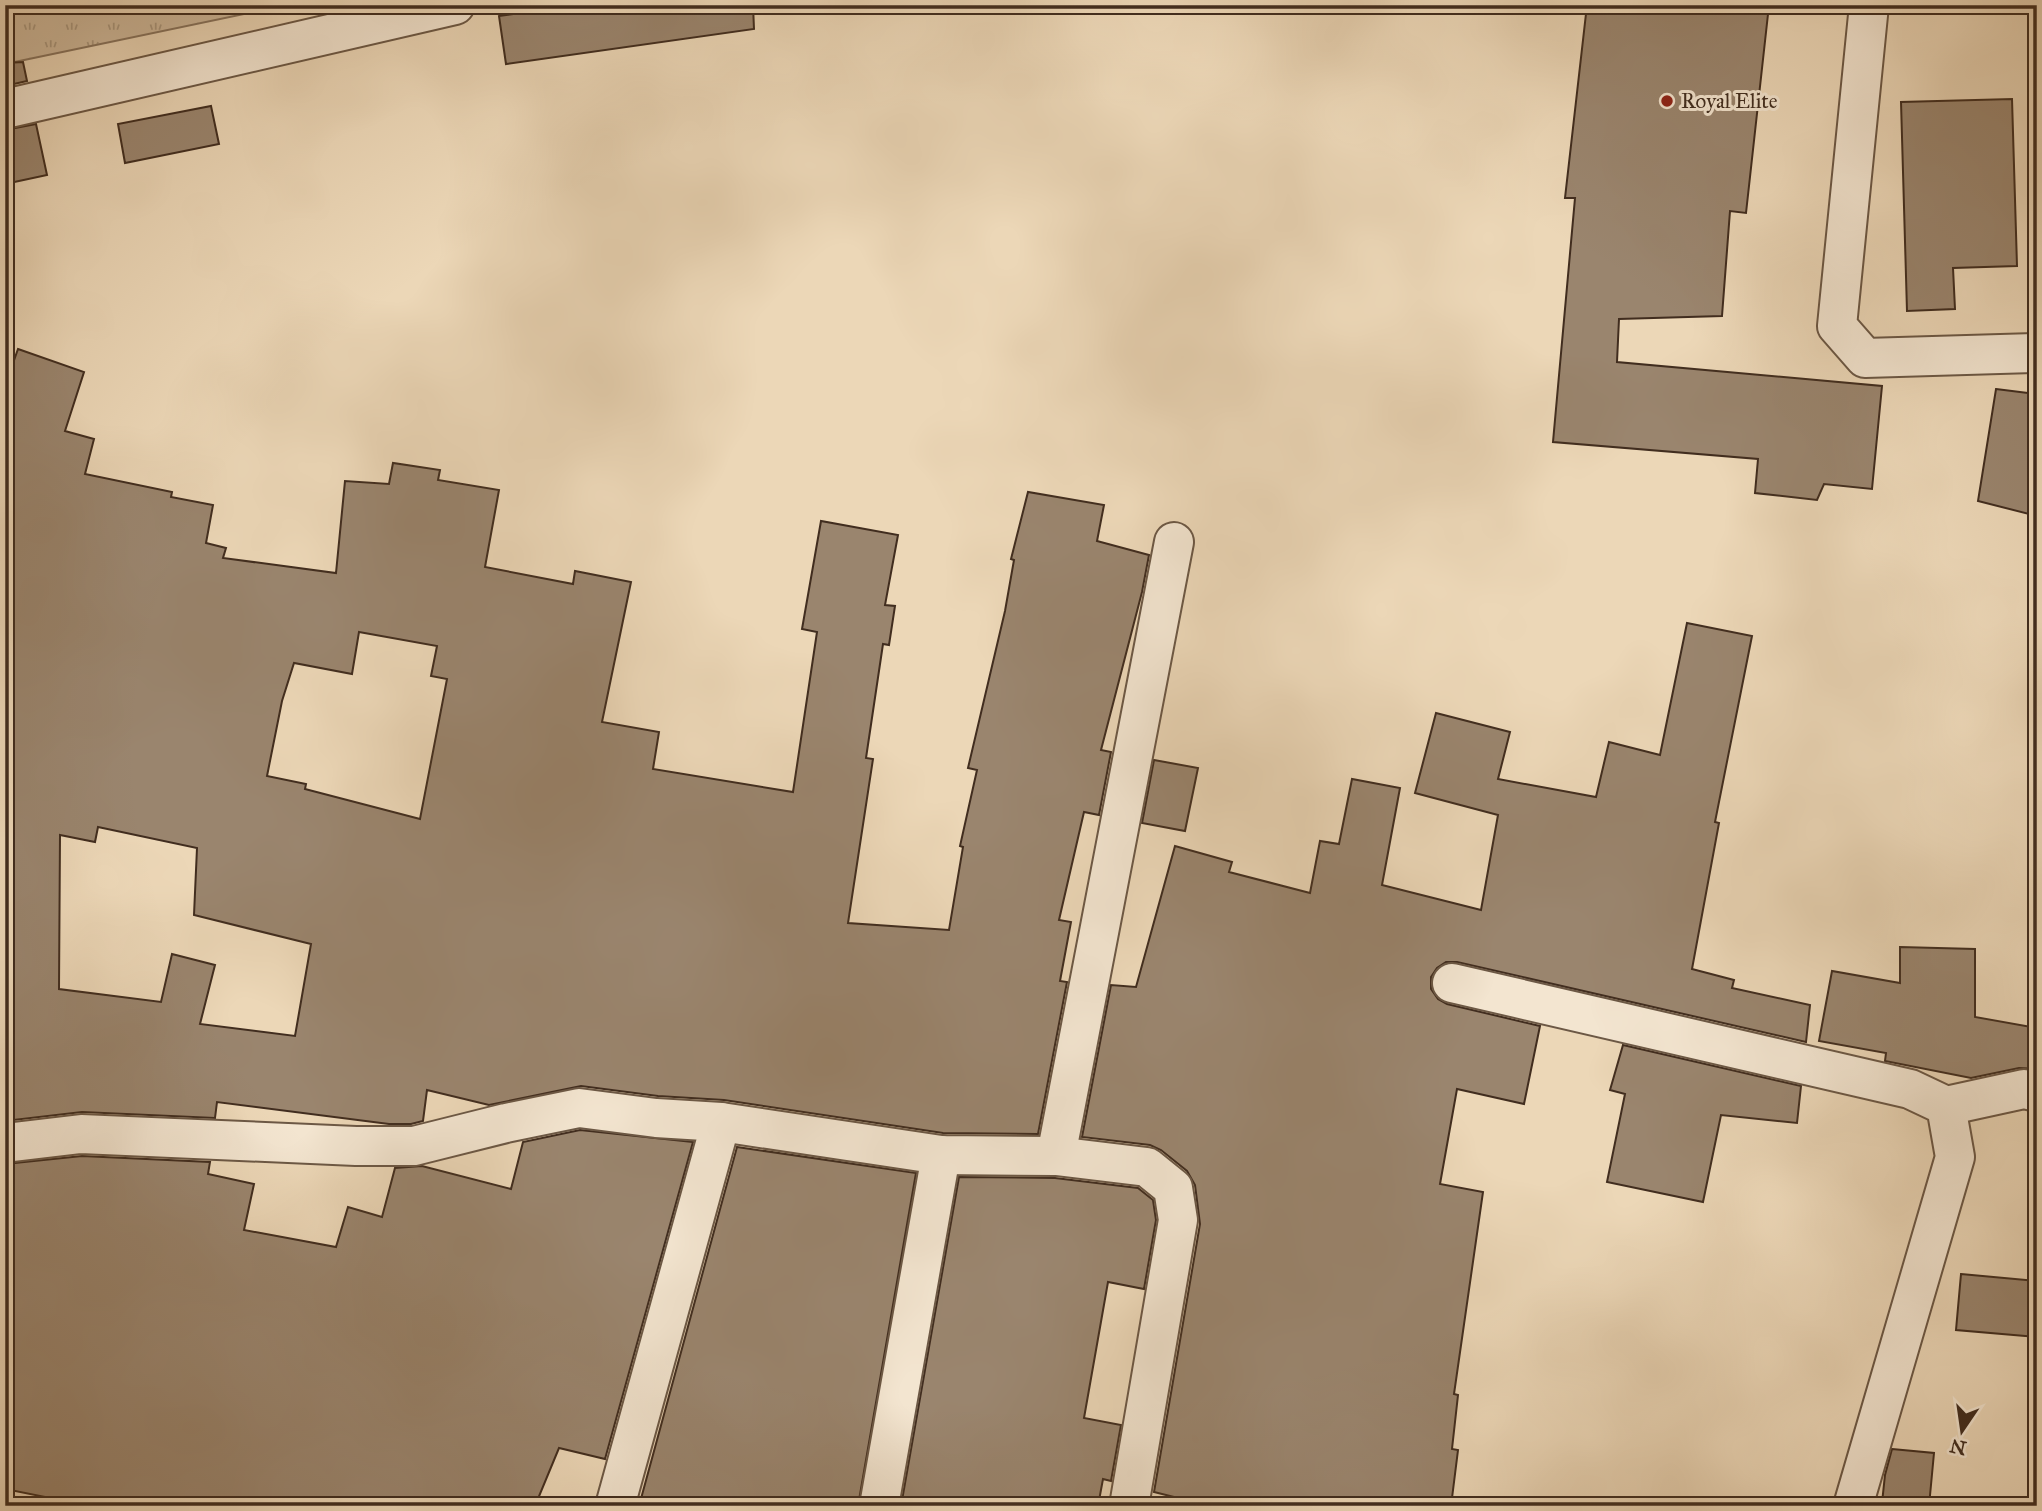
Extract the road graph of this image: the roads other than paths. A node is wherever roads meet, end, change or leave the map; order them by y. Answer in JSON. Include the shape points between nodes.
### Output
{"nodes":[{"id":1,"x":455,"y":5,"type":"edge"},
{"id":2,"x":1869,"y":5,"type":"edge"},
{"id":3,"x":5,"y":109,"type":"edge"},
{"id":4,"x":2037,"y":353,"type":"edge"},
{"id":5,"x":1174,"y":542,"type":"dead end"},
{"id":6,"x":1452,"y":983,"type":"dead end"},
{"id":7,"x":2037,"y":1092,"type":"edge"},
{"id":8,"x":1946,"y":1106,"type":"junction"},
{"id":9,"x":721,"y":1122,"type":"junction"},
{"id":10,"x":5,"y":1143,"type":"edge"},
{"id":11,"x":941,"y":1155,"type":"junction"},
{"id":12,"x":1056,"y":1156,"type":"junction"},
{"id":13,"x":615,"y":1506,"type":"edge"},
{"id":14,"x":879,"y":1506,"type":"edge"},
{"id":15,"x":1129,"y":1506,"type":"edge"},
{"id":16,"x":1853,"y":1506,"type":"edge"}],
"edges":[{"from":1,"to":3,"type":"street"},
{"from":2,"to":4,"type":"street","via":[[1837,326],[1865,358]]},
{"from":5,"to":12,"type":"street"},
{"from":6,"to":8,"type":"street","via":[[1910,1089]]},
{"from":7,"to":8,"type":"street","via":[[2024,1089]]},
{"from":8,"to":16,"type":"street","via":[[1955,1157]]},
{"from":9,"to":10,"type":"street","via":[[579,1108],[414,1146],[81,1134]]},
{"from":9,"to":11,"type":"street"},
{"from":9,"to":13,"type":"street"},
{"from":11,"to":12,"type":"street"},
{"from":11,"to":14,"type":"street"},
{"from":12,"to":15,"type":"street","via":[[1147,1167],[1173,1188],[1178,1220]]}]}
